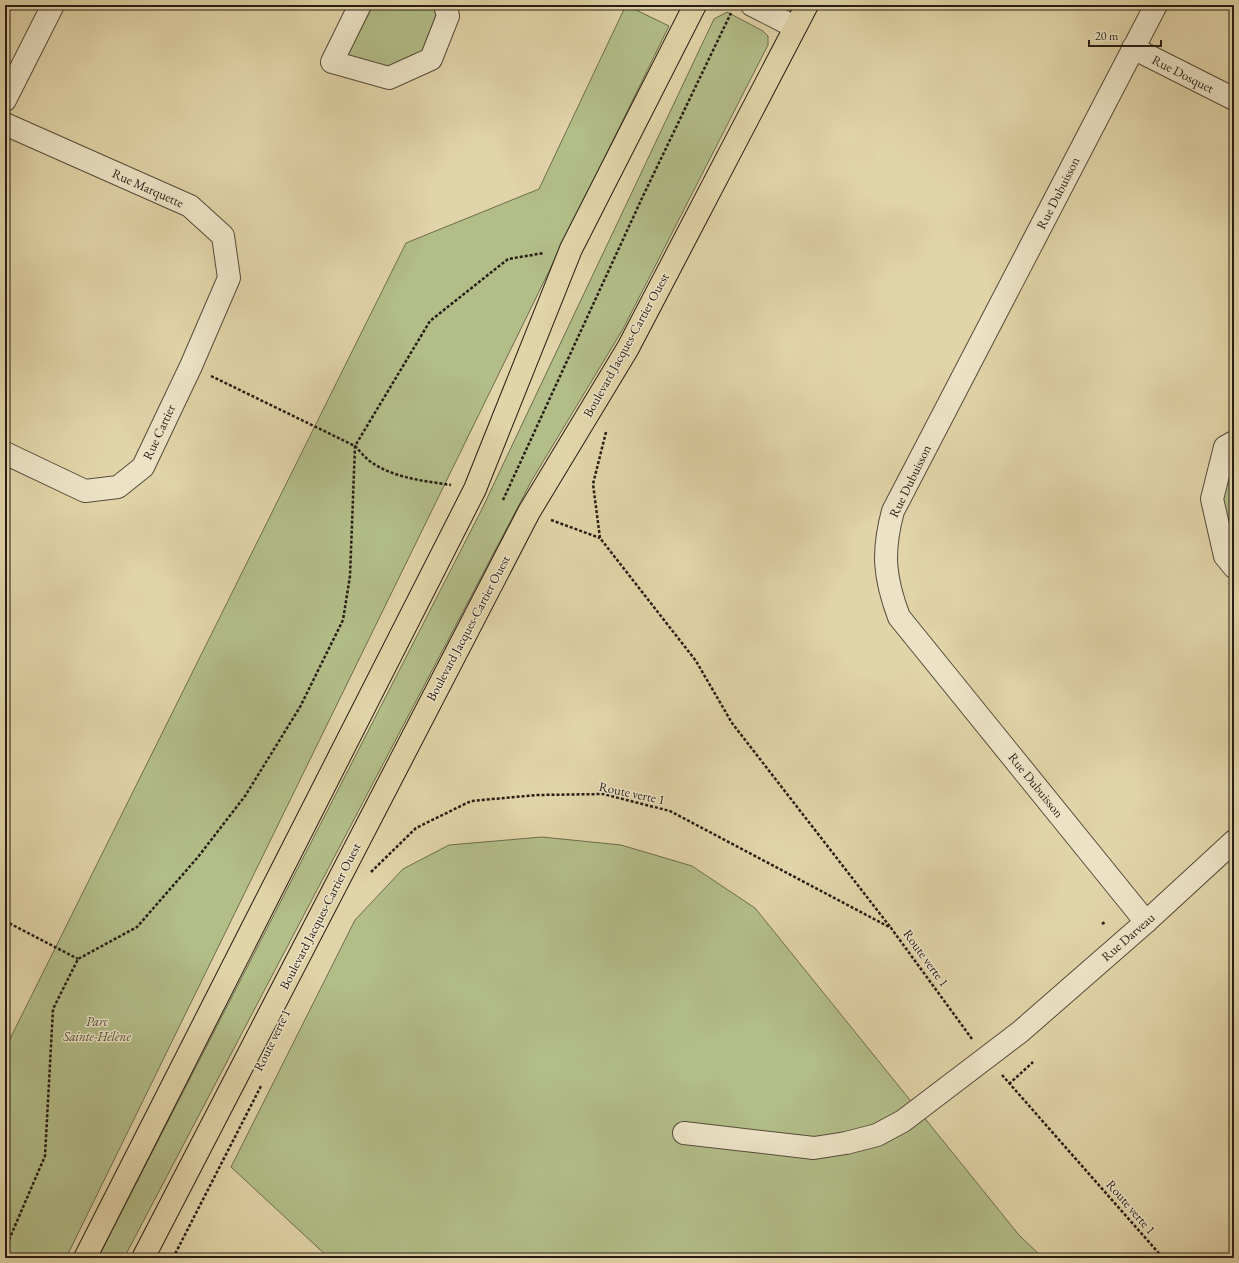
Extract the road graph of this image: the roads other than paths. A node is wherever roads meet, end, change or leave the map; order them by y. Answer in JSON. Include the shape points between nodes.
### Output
{"nodes":[{"id":1,"x":53,"y":5,"type":"edge"},
{"id":2,"x":360,"y":5,"type":"edge"},
{"id":3,"x":445,"y":5,"type":"edge"},
{"id":4,"x":695,"y":5,"type":"edge"},
{"id":5,"x":752,"y":5,"type":"edge"},
{"id":6,"x":807,"y":5,"type":"edge"},
{"id":7,"x":1156,"y":5,"type":"edge"},
{"id":8,"x":795,"y":27,"type":"junction"},
{"id":9,"x":1133,"y":48,"type":"junction"},
{"id":10,"x":1234,"y":99,"type":"edge"},
{"id":11,"x":5,"y":100,"type":"edge"},
{"id":12,"x":5,"y":124,"type":"edge"},
{"id":13,"x":190,"y":366,"type":"joint"},
{"id":14,"x":1234,"y":442,"type":"edge"},
{"id":15,"x":5,"y":453,"type":"edge"},
{"id":16,"x":1234,"y":567,"type":"edge"},
{"id":17,"x":1234,"y":841,"type":"edge"},
{"id":18,"x":1146,"y":922,"type":"junction"},
{"id":19,"x":684,"y":1133,"type":"dead end"},
{"id":20,"x":85,"y":1258,"type":"edge"},
{"id":21,"x":143,"y":1258,"type":"edge"}],
"edges":[{"from":1,"to":11,"type":"street"},
{"from":2,"to":3,"type":"street","via":[[332,62],[389,78],[431,59],[448,16]]},
{"from":4,"to":20,"type":"main road","via":[[571,249],[475,489]]},
{"from":5,"to":8,"type":"street"},
{"from":6,"to":8,"type":"main road","name":"Boulevard Jacques-Cartier Ouest"},
{"from":7,"to":9,"type":"street","name":"Rue Dubuisson"},
{"from":8,"to":21,"type":"main road","name":"Boulevard Jacques-Cartier Ouest","via":[[628,348],[528,512]]},
{"from":9,"to":10,"type":"street","name":"Rue Dosquet"},
{"from":9,"to":18,"type":"street","name":"Rue Dubuisson","via":[[893,511],[886,536],[885,561],[891,594],[899,617]]},
{"from":12,"to":13,"type":"street","name":"Rue Marquette","via":[[190,206],[223,236],[229,278]]},
{"from":13,"to":15,"type":"street","name":"Rue Cartier","via":[[143,466],[118,487],[85,491]]},
{"from":14,"to":16,"type":"street","via":[[1225,447],[1212,499],[1225,556]]},
{"from":17,"to":18,"type":"street","name":"Rue Darveau"},
{"from":18,"to":19,"type":"street","name":"Rue Darveau","via":[[1020,1032],[903,1121],[877,1135],[814,1148]]}]}
